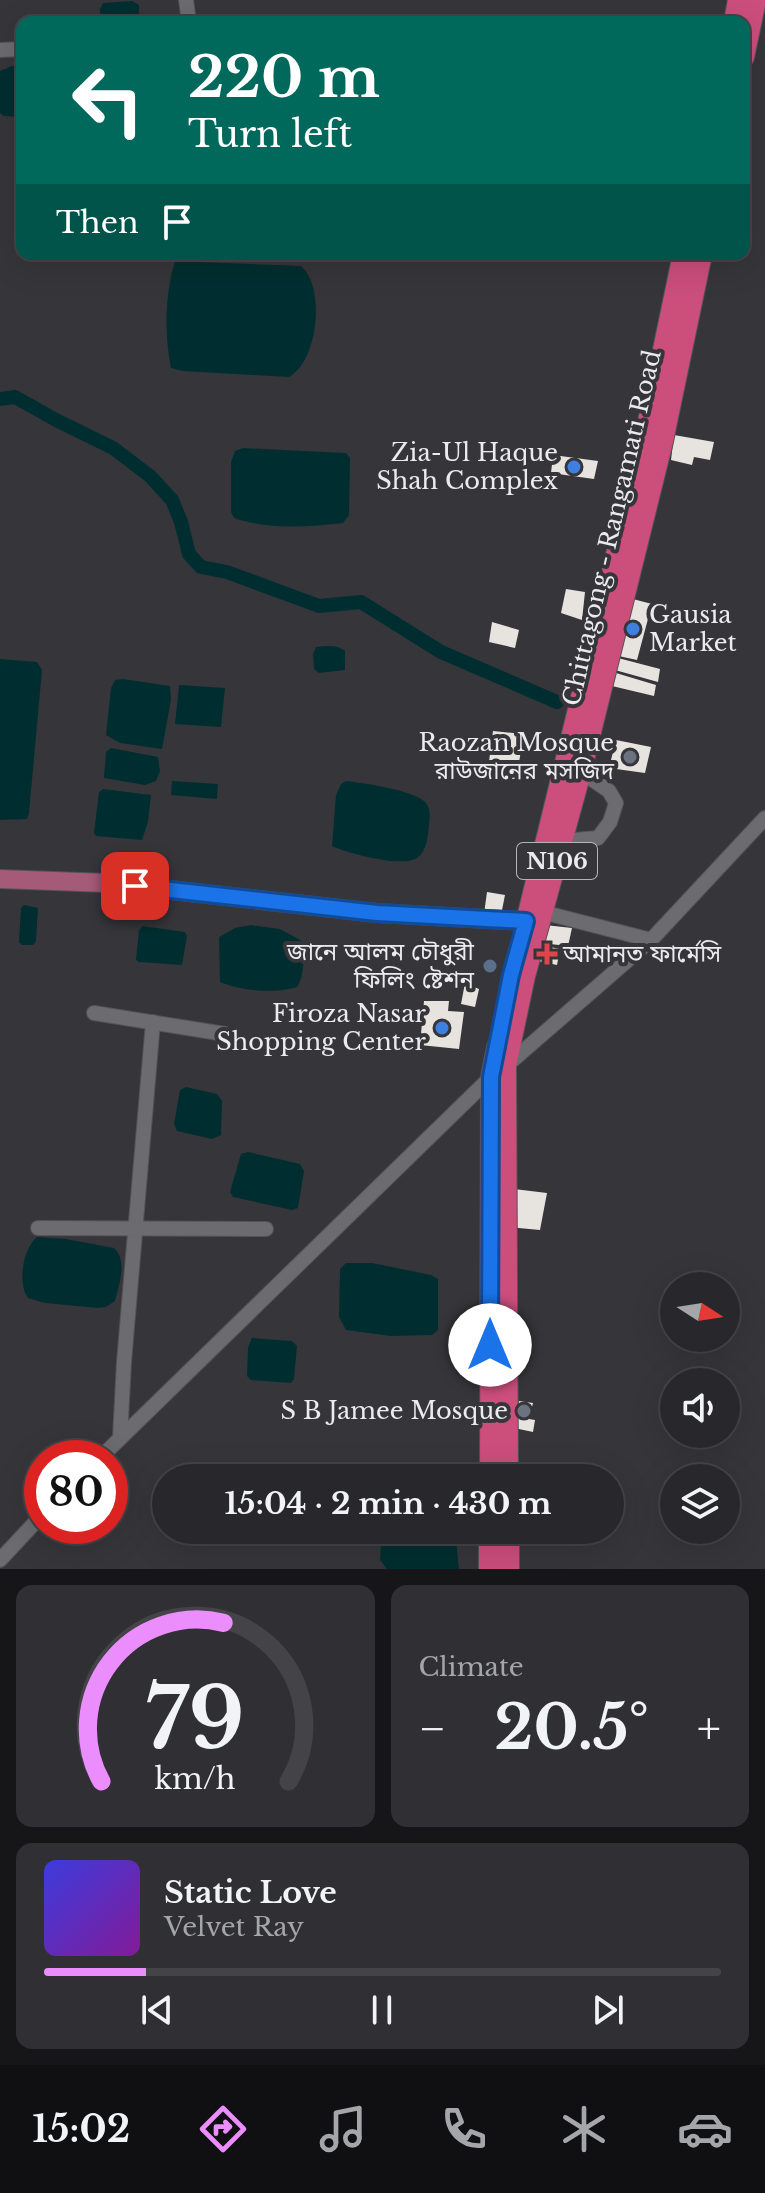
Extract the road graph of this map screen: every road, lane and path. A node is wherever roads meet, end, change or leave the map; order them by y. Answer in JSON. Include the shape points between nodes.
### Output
{"nodes":[{"id":1,"x":756,"y":0,"type":"edge"},
{"id":2,"x":750,"y":28,"type":"edge"},
{"id":3,"x":682,"y":260,"type":"edge"},
{"id":4,"x":701,"y":260,"type":"edge"},
{"id":5,"x":581,"y":772,"type":"junction"},
{"id":6,"x":765,"y":818,"type":"edge"},
{"id":7,"x":562,"y":841,"type":"junction"},
{"id":8,"x":0,"y":879,"type":"edge"},
{"id":9,"x":534,"y":917,"type":"junction"},
{"id":10,"x":651,"y":940,"type":"junction"},
{"id":11,"x":94,"y":1013,"type":"dead end"},
{"id":12,"x":153,"y":1022,"type":"junction"},
{"id":13,"x":225,"y":1034,"type":"dead end"},
{"id":14,"x":498,"y":1071,"type":"junction"},
{"id":15,"x":38,"y":1228,"type":"dead end"},
{"id":16,"x":136,"y":1229,"type":"junction"},
{"id":17,"x":266,"y":1229,"type":"dead end"},
{"id":18,"x":499,"y":1434,"type":"junction"},
{"id":19,"x":120,"y":1438,"type":"joint"},
{"id":20,"x":493,"y":1464,"type":"edge"},
{"id":21,"x":505,"y":1464,"type":"edge"},
{"id":22,"x":24,"y":1534,"type":"edge"},
{"id":23,"x":489,"y":1544,"type":"edge"},
{"id":24,"x":509,"y":1544,"type":"edge"},
{"id":25,"x":0,"y":1560,"type":"edge"},
{"id":26,"x":489,"y":1569,"type":"edge"},
{"id":27,"x":509,"y":1569,"type":"edge"}],
"edges":[{"from":1,"to":2,"type":"highway"},
{"from":3,"to":9,"type":"highway","name":"Chittagong - Rangamati Road","number":"N106"},
{"from":4,"to":5,"type":"highway","name":"Chittagong - Rangamati Road","number":"N106","via":[[663,441]]},
{"from":5,"to":7,"type":"highway","name":"Chittagong - Rangamati Road","number":"N106"},
{"from":5,"to":7,"type":"street","via":[[609,791],[616,803],[598,838]]},
{"from":6,"to":10,"type":"street"},
{"from":7,"to":9,"type":"highway","name":"Chittagong - Rangamati Road","number":"N106"},
{"from":8,"to":9,"type":"main road","via":[[107,883],[377,913]]},
{"from":9,"to":10,"type":"street"},
{"from":9,"to":14,"type":"highway","name":"Chittagong - Rangamati Road","number":"N106","via":[[525,976]]},
{"from":10,"to":14,"type":"street"},
{"from":11,"to":12,"type":"street"},
{"from":12,"to":13,"type":"street"},
{"from":12,"to":16,"type":"street"},
{"from":14,"to":18,"type":"highway","name":"Chittagong - Rangamati Road","number":"N106"},
{"from":14,"to":19,"type":"street"},
{"from":15,"to":16,"type":"street"},
{"from":16,"to":17,"type":"street"},
{"from":16,"to":19,"type":"street"},
{"from":18,"to":20,"type":"highway","name":"Chittagong - Rangamati Road","number":"N106"},
{"from":18,"to":21,"type":"highway","name":"Chittagong - Rangamati Road","number":"N106"},
{"from":22,"to":25,"type":"street"},
{"from":23,"to":26,"type":"highway"},
{"from":24,"to":27,"type":"highway"}]}
